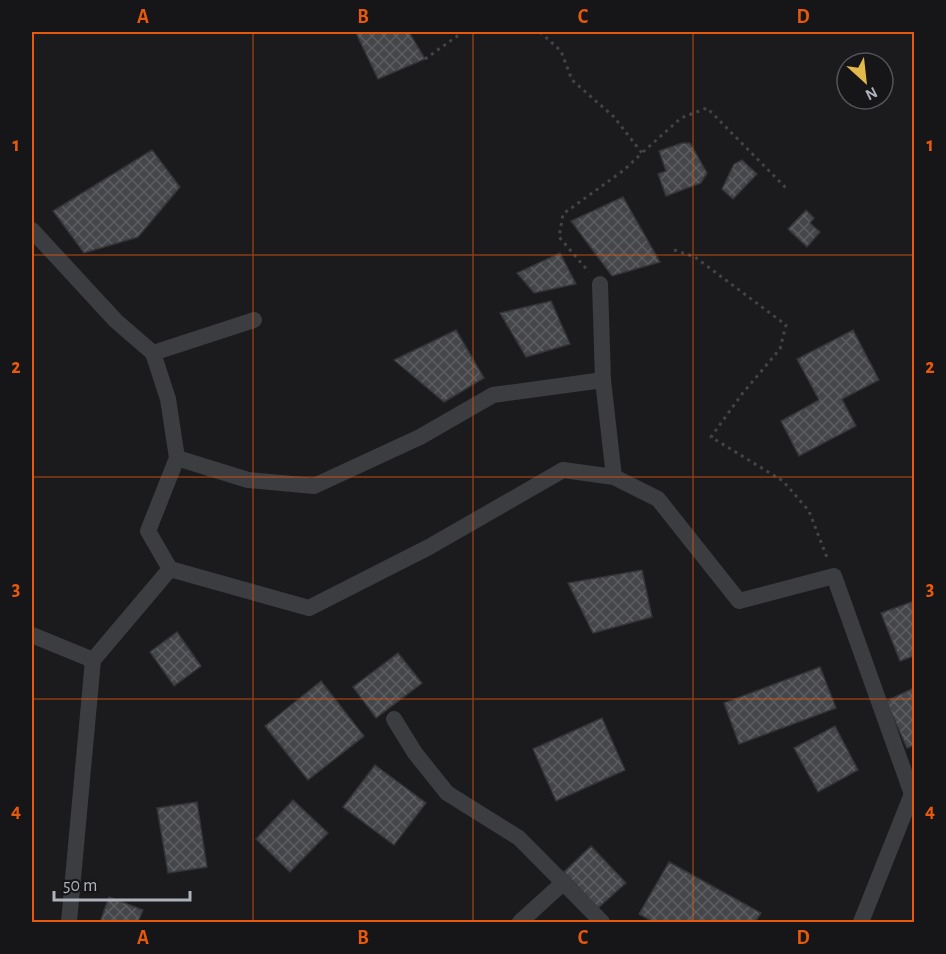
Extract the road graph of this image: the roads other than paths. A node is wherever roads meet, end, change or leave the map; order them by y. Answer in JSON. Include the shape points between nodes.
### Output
{"nodes":[{"id":1,"x":32,"y":230,"type":"edge"},
{"id":2,"x":600,"y":284,"type":"road end"},
{"id":3,"x":254,"y":320,"type":"dead end"},
{"id":4,"x":153,"y":353,"type":"junction"},
{"id":5,"x":603,"y":380,"type":"junction"},
{"id":6,"x":177,"y":458,"type":"junction"},
{"id":7,"x":614,"y":477,"type":"junction"},
{"id":8,"x":170,"y":569,"type":"junction"},
{"id":9,"x":32,"y":635,"type":"edge"},
{"id":10,"x":93,"y":660,"type":"junction"},
{"id":11,"x":394,"y":719,"type":"dead end"},
{"id":12,"x":913,"y":794,"type":"edge"},
{"id":13,"x":564,"y":882,"type":"junction"},
{"id":14,"x":69,"y":922,"type":"edge"},
{"id":15,"x":520,"y":922,"type":"edge"},
{"id":16,"x":602,"y":922,"type":"edge"},
{"id":17,"x":861,"y":922,"type":"edge"}],
"edges":[{"from":1,"to":4,"type":"street","via":[[117,321]]},
{"from":2,"to":5,"type":"street"},
{"from":3,"to":4,"type":"street"},
{"from":4,"to":6,"type":"street","via":[[168,399]]},
{"from":5,"to":6,"type":"street","via":[[493,395],[420,437],[314,486],[248,480]]},
{"from":5,"to":7,"type":"street"},
{"from":6,"to":8,"type":"street","via":[[148,531]]},
{"from":7,"to":8,"type":"street","via":[[563,470],[429,547],[309,608]]},
{"from":7,"to":12,"type":"street","via":[[658,499],[739,601],[834,576]]},
{"from":8,"to":10,"type":"street"},
{"from":9,"to":10,"type":"street"},
{"from":10,"to":14,"type":"street"},
{"from":11,"to":13,"type":"street","via":[[447,793],[519,838]]},
{"from":12,"to":17,"type":"street"},
{"from":13,"to":15,"type":"street"},
{"from":13,"to":16,"type":"street"}]}
